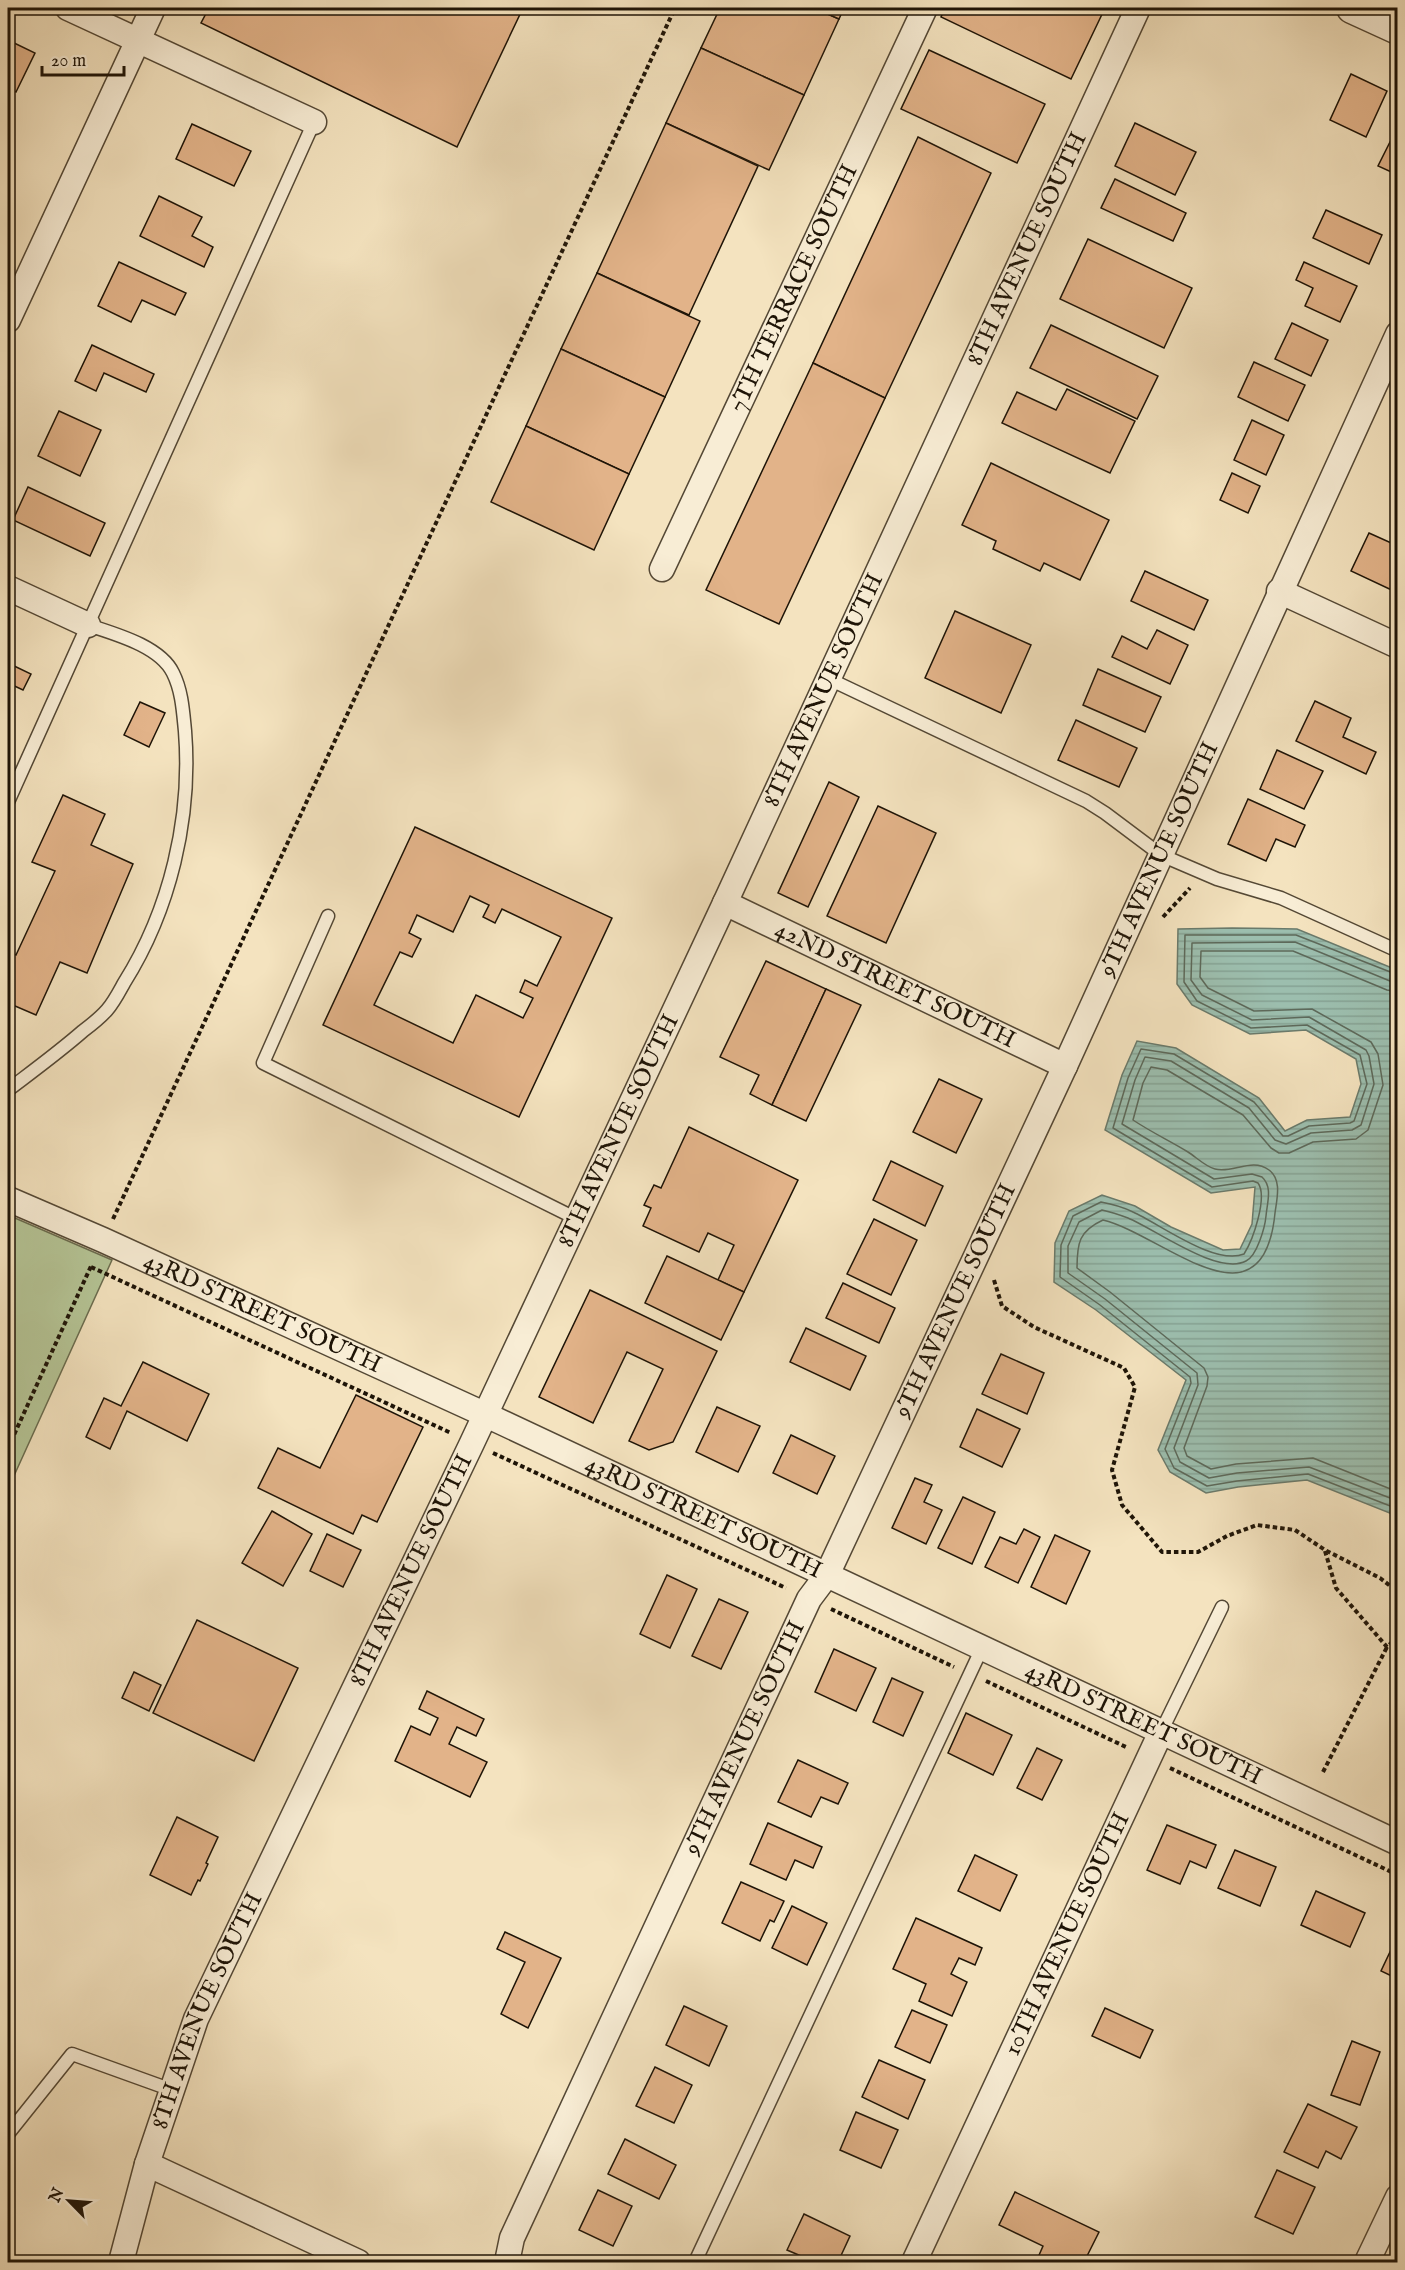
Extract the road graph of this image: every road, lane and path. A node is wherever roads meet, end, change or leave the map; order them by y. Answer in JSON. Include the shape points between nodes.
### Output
{"nodes":[{"id":1,"x":68,"y":8,"type":"edge"},
{"id":2,"x":153,"y":8,"type":"edge"},
{"id":3,"x":675,"y":8,"type":"edge"},
{"id":4,"x":925,"y":8,"type":"edge"},
{"id":5,"x":1138,"y":8,"type":"edge"},
{"id":6,"x":1352,"y":8,"type":"edge"},
{"id":7,"x":1398,"y":29,"type":"edge"},
{"id":8,"x":138,"y":39,"type":"junction"},
{"id":9,"x":314,"y":122,"type":"joint"},
{"id":10,"x":8,"y":320,"type":"edge"},
{"id":11,"x":1398,"y":334,"type":"edge"},
{"id":12,"x":662,"y":569,"type":"dead end"},
{"id":13,"x":8,"y":588,"type":"edge"},
{"id":14,"x":1279,"y":591,"type":"junction"},
{"id":15,"x":88,"y":625,"type":"junction"},
{"id":16,"x":1398,"y":646,"type":"edge"},
{"id":17,"x":829,"y":679,"type":"junction"},
{"id":18,"x":8,"y":802,"type":"edge"},
{"id":19,"x":1161,"y":855,"type":"junction"},
{"id":20,"x":1203,"y":874,"type":"junction"},
{"id":21,"x":725,"y":903,"type":"junction"},
{"id":22,"x":328,"y":916,"type":"dead end"},
{"id":23,"x":1155,"y":925,"type":"dead end"},
{"id":24,"x":1398,"y":951,"type":"edge"},
{"id":25,"x":1065,"y":1066,"type":"junction"},
{"id":26,"x":8,"y":1090,"type":"edge"},
{"id":27,"x":8,"y":1199,"type":"edge"},
{"id":28,"x":113,"y":1219,"type":"dead end"},
{"id":29,"x":577,"y":1219,"type":"junction"},
{"id":30,"x":999,"y":1270,"type":"dead end"},
{"id":31,"x":484,"y":1414,"type":"junction"},
{"id":32,"x":471,"y":1443,"type":"junction"},
{"id":33,"x":8,"y":1448,"type":"edge"},
{"id":34,"x":1325,"y":1550,"type":"junction"},
{"id":35,"x":827,"y":1575,"type":"junction"},
{"id":36,"x":1398,"y":1592,"type":"edge"},
{"id":37,"x":809,"y":1599,"type":"junction"},
{"id":38,"x":1222,"y":1607,"type":"dead end"},
{"id":39,"x":1398,"y":1636,"type":"edge"},
{"id":40,"x":1387,"y":1647,"type":"junction"},
{"id":41,"x":982,"y":1648,"type":"junction"},
{"id":42,"x":970,"y":1674,"type":"junction"},
{"id":43,"x":1161,"y":1732,"type":"junction"},
{"id":44,"x":1150,"y":1758,"type":"junction"},
{"id":45,"x":1323,"y":1772,"type":"dead end"},
{"id":46,"x":1398,"y":1843,"type":"edge"},
{"id":47,"x":1398,"y":1875,"type":"edge"},
{"id":48,"x":172,"y":2090,"type":"junction"},
{"id":49,"x":8,"y":2134,"type":"edge"},
{"id":50,"x":147,"y":2164,"type":"junction"},
{"id":51,"x":1398,"y":2197,"type":"edge"},
{"id":52,"x":350,"y":2261,"type":"edge"},
{"id":53,"x":121,"y":2262,"type":"edge"},
{"id":54,"x":507,"y":2262,"type":"edge"},
{"id":55,"x":695,"y":2262,"type":"edge"},
{"id":56,"x":915,"y":2262,"type":"edge"},
{"id":57,"x":1367,"y":2262,"type":"edge"}],
"edges":[{"from":1,"to":8,"type":"street"},
{"from":2,"to":8,"type":"street"},
{"from":3,"to":28,"type":"path"},
{"from":4,"to":12,"type":"street","name":"7TH TERRACE SOUTH"},
{"from":5,"to":17,"type":"street","name":"8TH AVENUE SOUTH"},
{"from":6,"to":7,"type":"street"},
{"from":8,"to":9,"type":"street"},
{"from":8,"to":10,"type":"street"},
{"from":9,"to":15,"type":"lane"},
{"from":11,"to":14,"type":"street","name":"9TH AVENUE SOUTH"},
{"from":13,"to":15,"type":"street"},
{"from":14,"to":16,"type":"street"},
{"from":14,"to":19,"type":"street","name":"9TH AVENUE SOUTH"},
{"from":15,"to":18,"type":"lane"},
{"from":15,"to":26,"type":"lane","via":[[123,636],[154,652],[173,672],[182,701],[186,744],[180,840],[164,899],[141,956],[107,1011]]},
{"from":17,"to":19,"type":"lane","via":[[1086,801]]},
{"from":17,"to":21,"type":"street","name":"8TH AVENUE SOUTH"},
{"from":19,"to":20,"type":"lane"},
{"from":19,"to":25,"type":"street","name":"9TH AVENUE SOUTH"},
{"from":20,"to":23,"type":"path"},
{"from":20,"to":24,"type":"lane","via":[[1281,898]]},
{"from":21,"to":25,"type":"street","name":"42ND STREET SOUTH"},
{"from":21,"to":29,"type":"street","name":"8TH AVENUE SOUTH"},
{"from":22,"to":29,"type":"lane","via":[[263,1063]]},
{"from":25,"to":35,"type":"street","name":"9TH AVENUE SOUTH"},
{"from":27,"to":31,"type":"street","name":"43RD STREET SOUTH"},
{"from":29,"to":31,"type":"street","name":"8TH AVENUE SOUTH"},
{"from":30,"to":34,"type":"path","via":[[994,1281],[1002,1306],[1034,1327],[1124,1368],[1135,1387],[1112,1470],[1122,1505],[1162,1552],[1198,1552],[1257,1525],[1294,1530]]},
{"from":31,"to":32,"type":"street","name":"8TH AVENUE SOUTH"},
{"from":31,"to":35,"type":"street","name":"43RD STREET SOUTH"},
{"from":32,"to":33,"type":"path","via":[[92,1266]]},
{"from":32,"to":37,"type":"path"},
{"from":32,"to":48,"type":"street","name":"8TH AVENUE SOUTH","via":[[196,2019]]},
{"from":34,"to":36,"type":"path","via":[[1380,1578]]},
{"from":34,"to":40,"type":"path","via":[[1336,1588]]},
{"from":35,"to":37,"type":"street","name":"9TH AVENUE SOUTH"},
{"from":35,"to":41,"type":"street","name":"43RD STREET SOUTH"},
{"from":37,"to":42,"type":"path"},
{"from":37,"to":54,"type":"street","name":"9TH AVENUE SOUTH","via":[[512,2238]]},
{"from":38,"to":43,"type":"lane","name":"10TH AVENUE SOUTH"},
{"from":39,"to":40,"type":"path"},
{"from":40,"to":45,"type":"path"},
{"from":41,"to":42,"type":"lane"},
{"from":41,"to":43,"type":"street","name":"43RD STREET SOUTH"},
{"from":42,"to":44,"type":"path"},
{"from":42,"to":55,"type":"lane"},
{"from":43,"to":44,"type":"street","name":"10TH AVENUE SOUTH"},
{"from":43,"to":46,"type":"street","name":"43RD STREET SOUTH"},
{"from":44,"to":47,"type":"path"},
{"from":44,"to":56,"type":"street","name":"10TH AVENUE SOUTH"},
{"from":48,"to":49,"type":"lane","via":[[72,2054]]},
{"from":48,"to":50,"type":"street","name":"8TH AVENUE SOUTH"},
{"from":50,"to":52,"type":"street"},
{"from":50,"to":53,"type":"street","name":"8TH AVENUE SOUTH"},
{"from":51,"to":57,"type":"street"}]}
